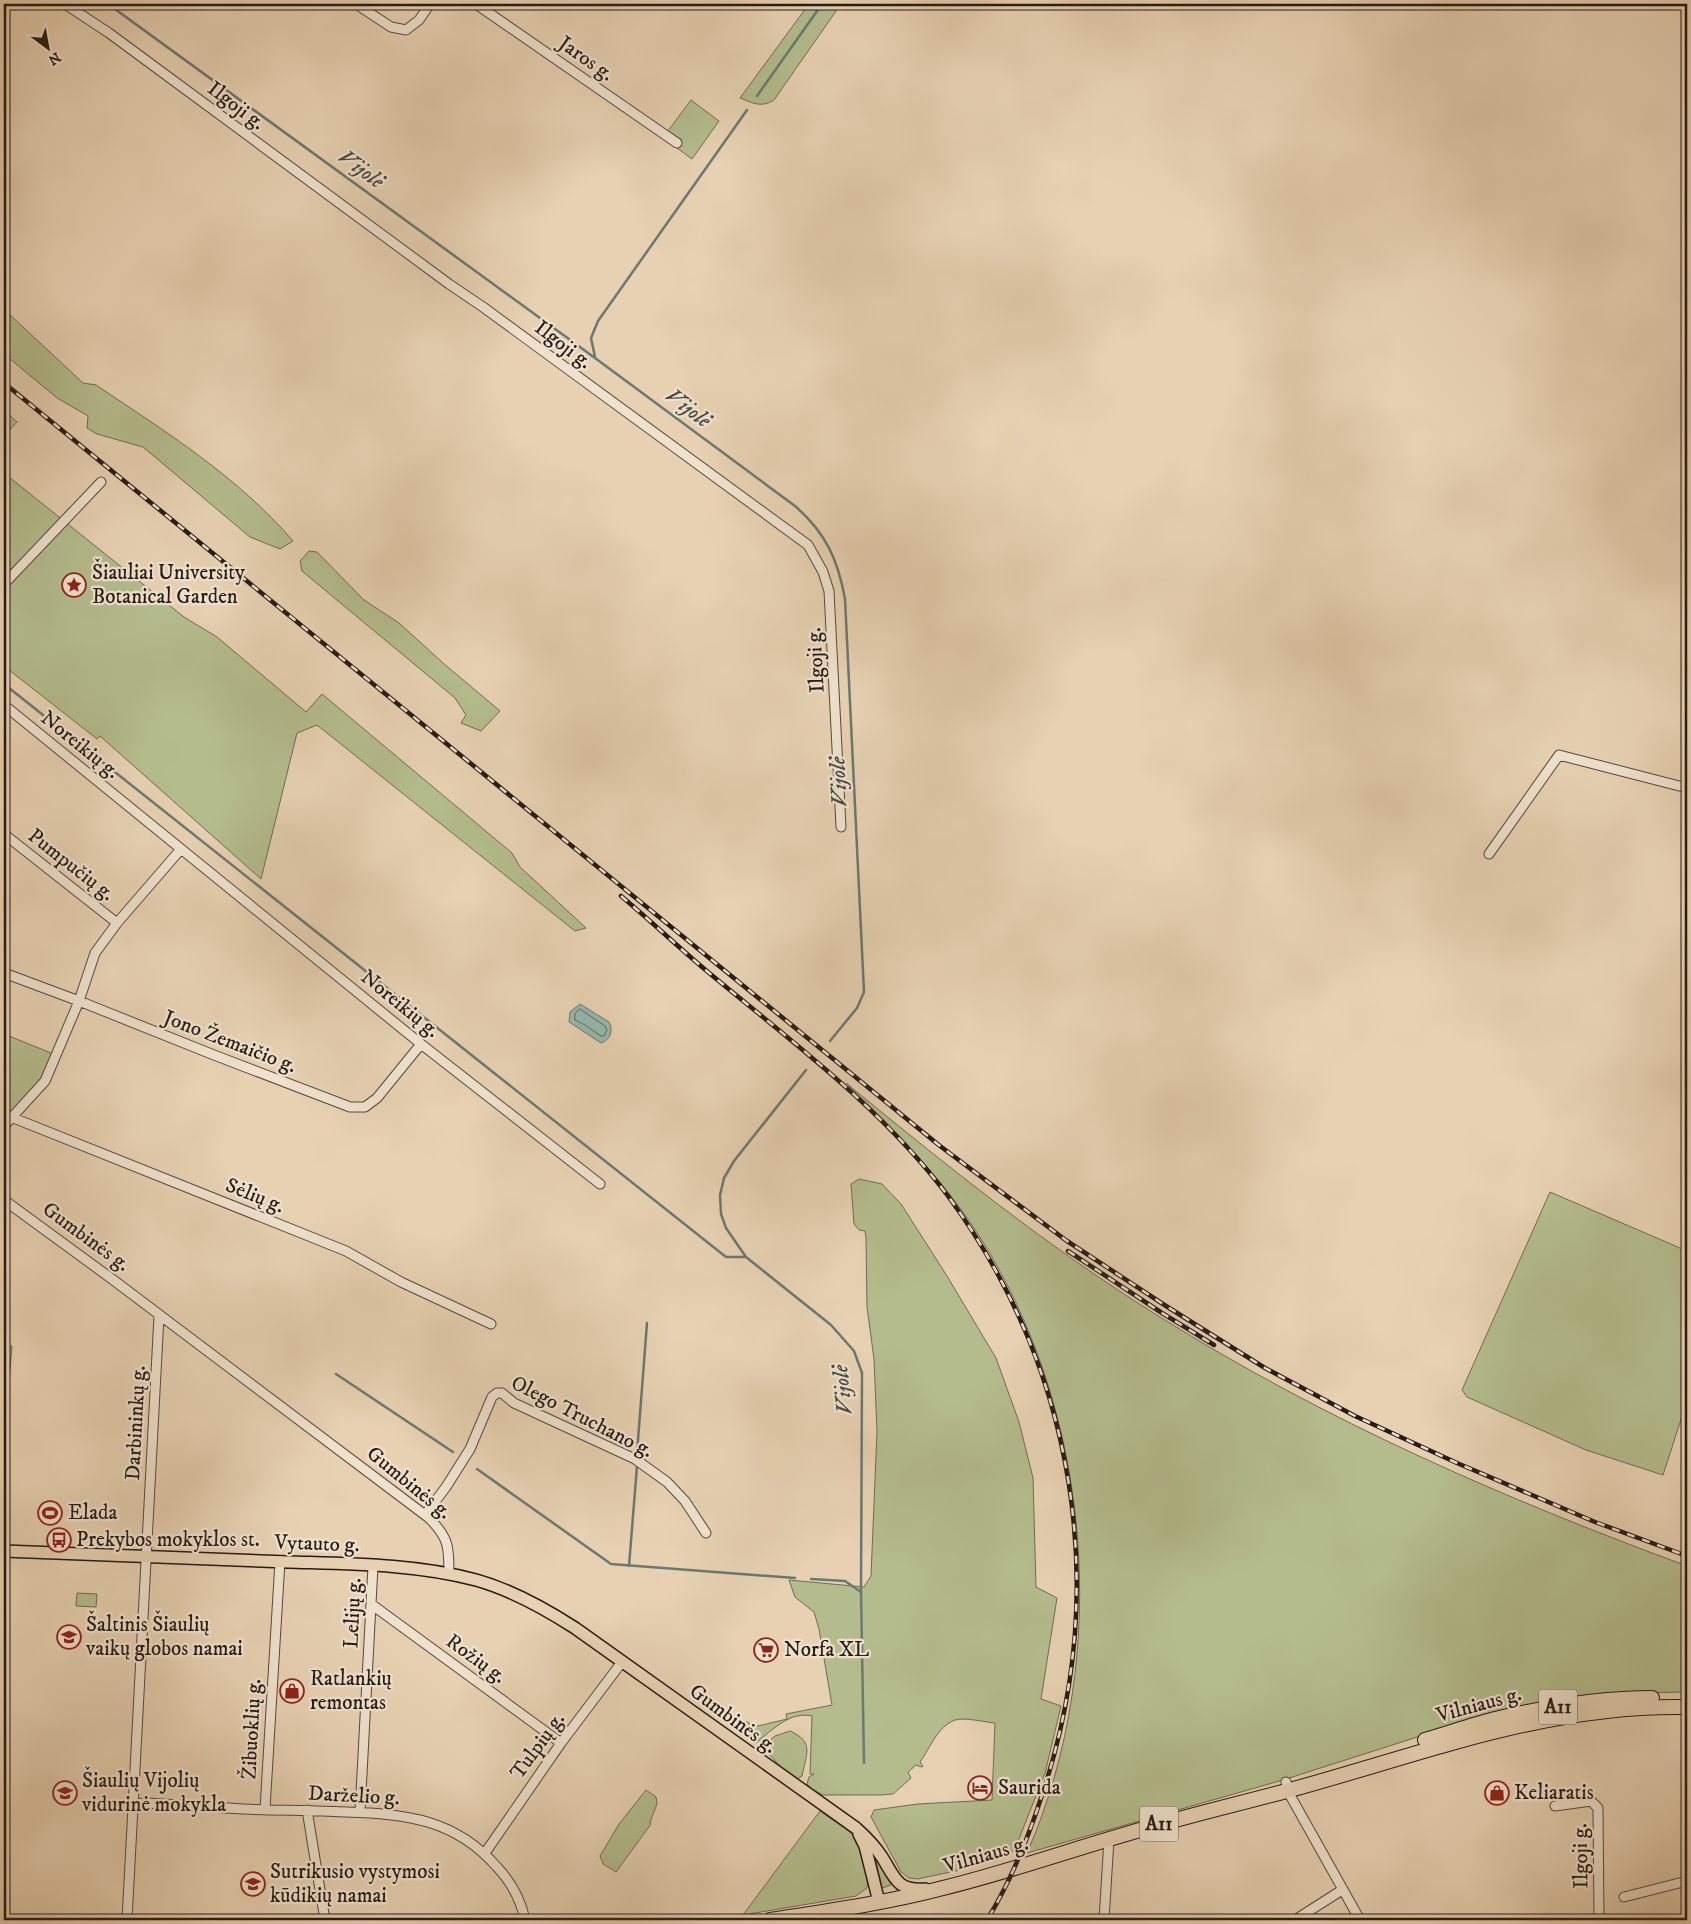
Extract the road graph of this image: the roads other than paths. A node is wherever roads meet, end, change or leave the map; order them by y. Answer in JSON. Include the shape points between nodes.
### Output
{"nodes":[{"id":1,"x":65,"y":4,"type":"edge"},
{"id":2,"x":356,"y":4,"type":"edge"},
{"id":3,"x":430,"y":4,"type":"edge"},
{"id":4,"x":476,"y":4,"type":"edge"},
{"id":5,"x":677,"y":143,"type":"dead end"},
{"id":6,"x":101,"y":482,"type":"dead end"},
{"id":7,"x":4,"y":584,"type":"edge"},
{"id":8,"x":4,"y":705,"type":"edge"},
{"id":9,"x":1687,"y":788,"type":"edge"},
{"id":10,"x":841,"y":827,"type":"dead end"},
{"id":11,"x":4,"y":834,"type":"edge"},
{"id":12,"x":181,"y":850,"type":"junction"},
{"id":13,"x":1489,"y":854,"type":"dead end"},
{"id":14,"x":117,"y":923,"type":"junction"},
{"id":15,"x":4,"y":973,"type":"edge"},
{"id":16,"x":80,"y":1000,"type":"junction"},
{"id":17,"x":420,"y":1044,"type":"junction"},
{"id":18,"x":11,"y":1117,"type":"junction"},
{"id":19,"x":4,"y":1126,"type":"edge"},
{"id":20,"x":600,"y":1184,"type":"dead end"},
{"id":21,"x":4,"y":1200,"type":"edge"},
{"id":22,"x":160,"y":1316,"type":"junction"},
{"id":23,"x":491,"y":1324,"type":"dead end"},
{"id":24,"x":425,"y":1515,"type":"junction"},
{"id":25,"x":706,"y":1533,"type":"dead end"},
{"id":26,"x":4,"y":1552,"type":"edge"},
{"id":27,"x":146,"y":1557,"type":"junction"},
{"id":28,"x":280,"y":1562,"type":"junction"},
{"id":29,"x":373,"y":1566,"type":"junction"},
{"id":30,"x":449,"y":1574,"type":"junction"},
{"id":31,"x":371,"y":1604,"type":"junction"},
{"id":32,"x":622,"y":1662,"type":"junction"},
{"id":33,"x":1687,"y":1698,"type":"edge"},
{"id":34,"x":1687,"y":1707,"type":"edge"},
{"id":35,"x":561,"y":1743,"type":"junction"},
{"id":36,"x":1287,"y":1786,"type":"junction"},
{"id":37,"x":132,"y":1804,"type":"junction"},
{"id":38,"x":1555,"y":1806,"type":"dead end"},
{"id":39,"x":265,"y":1810,"type":"junction"},
{"id":40,"x":306,"y":1810,"type":"junction"},
{"id":41,"x":360,"y":1812,"type":"junction"},
{"id":42,"x":856,"y":1828,"type":"junction"},
{"id":43,"x":1109,"y":1839,"type":"junction"},
{"id":44,"x":485,"y":1853,"type":"junction"},
{"id":45,"x":1687,"y":1881,"type":"edge"},
{"id":46,"x":942,"y":1889,"type":"junction"},
{"id":47,"x":1342,"y":1890,"type":"junction"},
{"id":48,"x":1624,"y":1897,"type":"dead end"},
{"id":49,"x":879,"y":1902,"type":"junction"},
{"id":50,"x":127,"y":1920,"type":"edge"},
{"id":51,"x":325,"y":1920,"type":"edge"},
{"id":52,"x":525,"y":1920,"type":"edge"},
{"id":53,"x":770,"y":1920,"type":"edge"},
{"id":54,"x":1104,"y":1920,"type":"edge"},
{"id":55,"x":1295,"y":1920,"type":"edge"},
{"id":56,"x":1360,"y":1920,"type":"edge"},
{"id":57,"x":1599,"y":1920,"type":"edge"}],
"edges":[{"from":1,"to":10,"type":"street","name":"Ilgoji g.","via":[[808,546],[823,572],[829,591]]},
{"from":2,"to":3,"type":"street","via":[[390,27],[406,30],[419,20]]},
{"from":4,"to":5,"type":"street","name":"Jaros g."},
{"from":6,"to":7,"type":"street"},
{"from":8,"to":12,"type":"street","name":"Noreikių g."},
{"from":9,"to":13,"type":"street","via":[[1559,755]]},
{"from":11,"to":14,"type":"street","name":"Pumpučių g."},
{"from":12,"to":14,"type":"street"},
{"from":12,"to":17,"type":"street","name":"Noreikių g."},
{"from":14,"to":16,"type":"street","via":[[95,953]]},
{"from":15,"to":16,"type":"street","name":"Jono Žemaičio g."},
{"from":16,"to":17,"type":"street","name":"Jono Žemaičio g.","via":[[350,1107],[365,1107],[377,1098]]},
{"from":16,"to":18,"type":"street","via":[[45,1081]]},
{"from":17,"to":20,"type":"street","name":"Noreikių g."},
{"from":18,"to":19,"type":"street"},
{"from":18,"to":23,"type":"street","name":"Sėlių g.","via":[[346,1251],[401,1282]]},
{"from":21,"to":22,"type":"street","name":"Gumbinės g."},
{"from":22,"to":24,"type":"street","name":"Gumbinės g."},
{"from":22,"to":27,"type":"street","name":"Darbininkų g."},
{"from":24,"to":25,"type":"street","name":"Olego Truchano g.","via":[[470,1450],[492,1397],[497,1393],[635,1459],[667,1482],[685,1501]]},
{"from":24,"to":30,"type":"street","name":"Gumbinės g.","via":[[447,1542]]},
{"from":26,"to":27,"type":"main road","name":"Vytauto g."},
{"from":27,"to":28,"type":"main road","name":"Vytauto g."},
{"from":27,"to":37,"type":"street","name":"Darbininkų g."},
{"from":28,"to":29,"type":"main road","name":"Vytauto g."},
{"from":28,"to":39,"type":"street","name":"Žibuoklių g."},
{"from":29,"to":30,"type":"main road","name":"Vytauto g."},
{"from":29,"to":31,"type":"street","name":"Lelijų g."},
{"from":30,"to":32,"type":"main road","name":"Gumbinės g.","via":[[497,1587],[534,1603]]},
{"from":31,"to":35,"type":"street","name":"Rožių g."},
{"from":31,"to":41,"type":"street","name":"Lelijų g."},
{"from":32,"to":35,"type":"street","name":"Tulpių g."},
{"from":32,"to":42,"type":"main road","name":"Gumbinės g."},
{"from":33,"to":36,"type":"highway","name":"Vilniaus g.","number":"A11","via":[[1633,1698],[1566,1705],[1496,1719]]},
{"from":34,"to":36,"type":"highway","name":"Vilniaus g.","number":"A11","via":[[1640,1707],[1541,1720]]},
{"from":35,"to":44,"type":"street","name":"Tulpių g."},
{"from":36,"to":43,"type":"highway","name":"Vilniaus g.","number":"A11"},
{"from":36,"to":47,"type":"street"},
{"from":37,"to":39,"type":"street","name":"Darželio g."},
{"from":37,"to":50,"type":"street","name":"Darbininkų g."},
{"from":38,"to":57,"type":"street","name":"Ilgoji g.","via":[[1591,1801],[1598,1808]]},
{"from":39,"to":40,"type":"street","name":"Darželio g."},
{"from":40,"to":41,"type":"street","name":"Darželio g."},
{"from":40,"to":51,"type":"street"},
{"from":41,"to":44,"type":"street","name":"Darželio g.","via":[[415,1817],[468,1840]]},
{"from":42,"to":46,"type":"main road","name":"Gumbinės g.","via":[[870,1840],[902,1886],[913,1890]]},
{"from":42,"to":49,"type":"main road","via":[[865,1846]]},
{"from":43,"to":46,"type":"highway","name":"Vilniaus g.","number":"A11"},
{"from":43,"to":54,"type":"street"},
{"from":44,"to":52,"type":"street","name":"Darželio g.","via":[[515,1892]]},
{"from":45,"to":48,"type":"street"},
{"from":46,"to":49,"type":"highway","name":"Vilniaus g.","number":"A11"},
{"from":47,"to":55,"type":"street"},
{"from":47,"to":56,"type":"street"},
{"from":49,"to":53,"type":"highway","name":"Vilniaus g.","number":"A11"}]}
